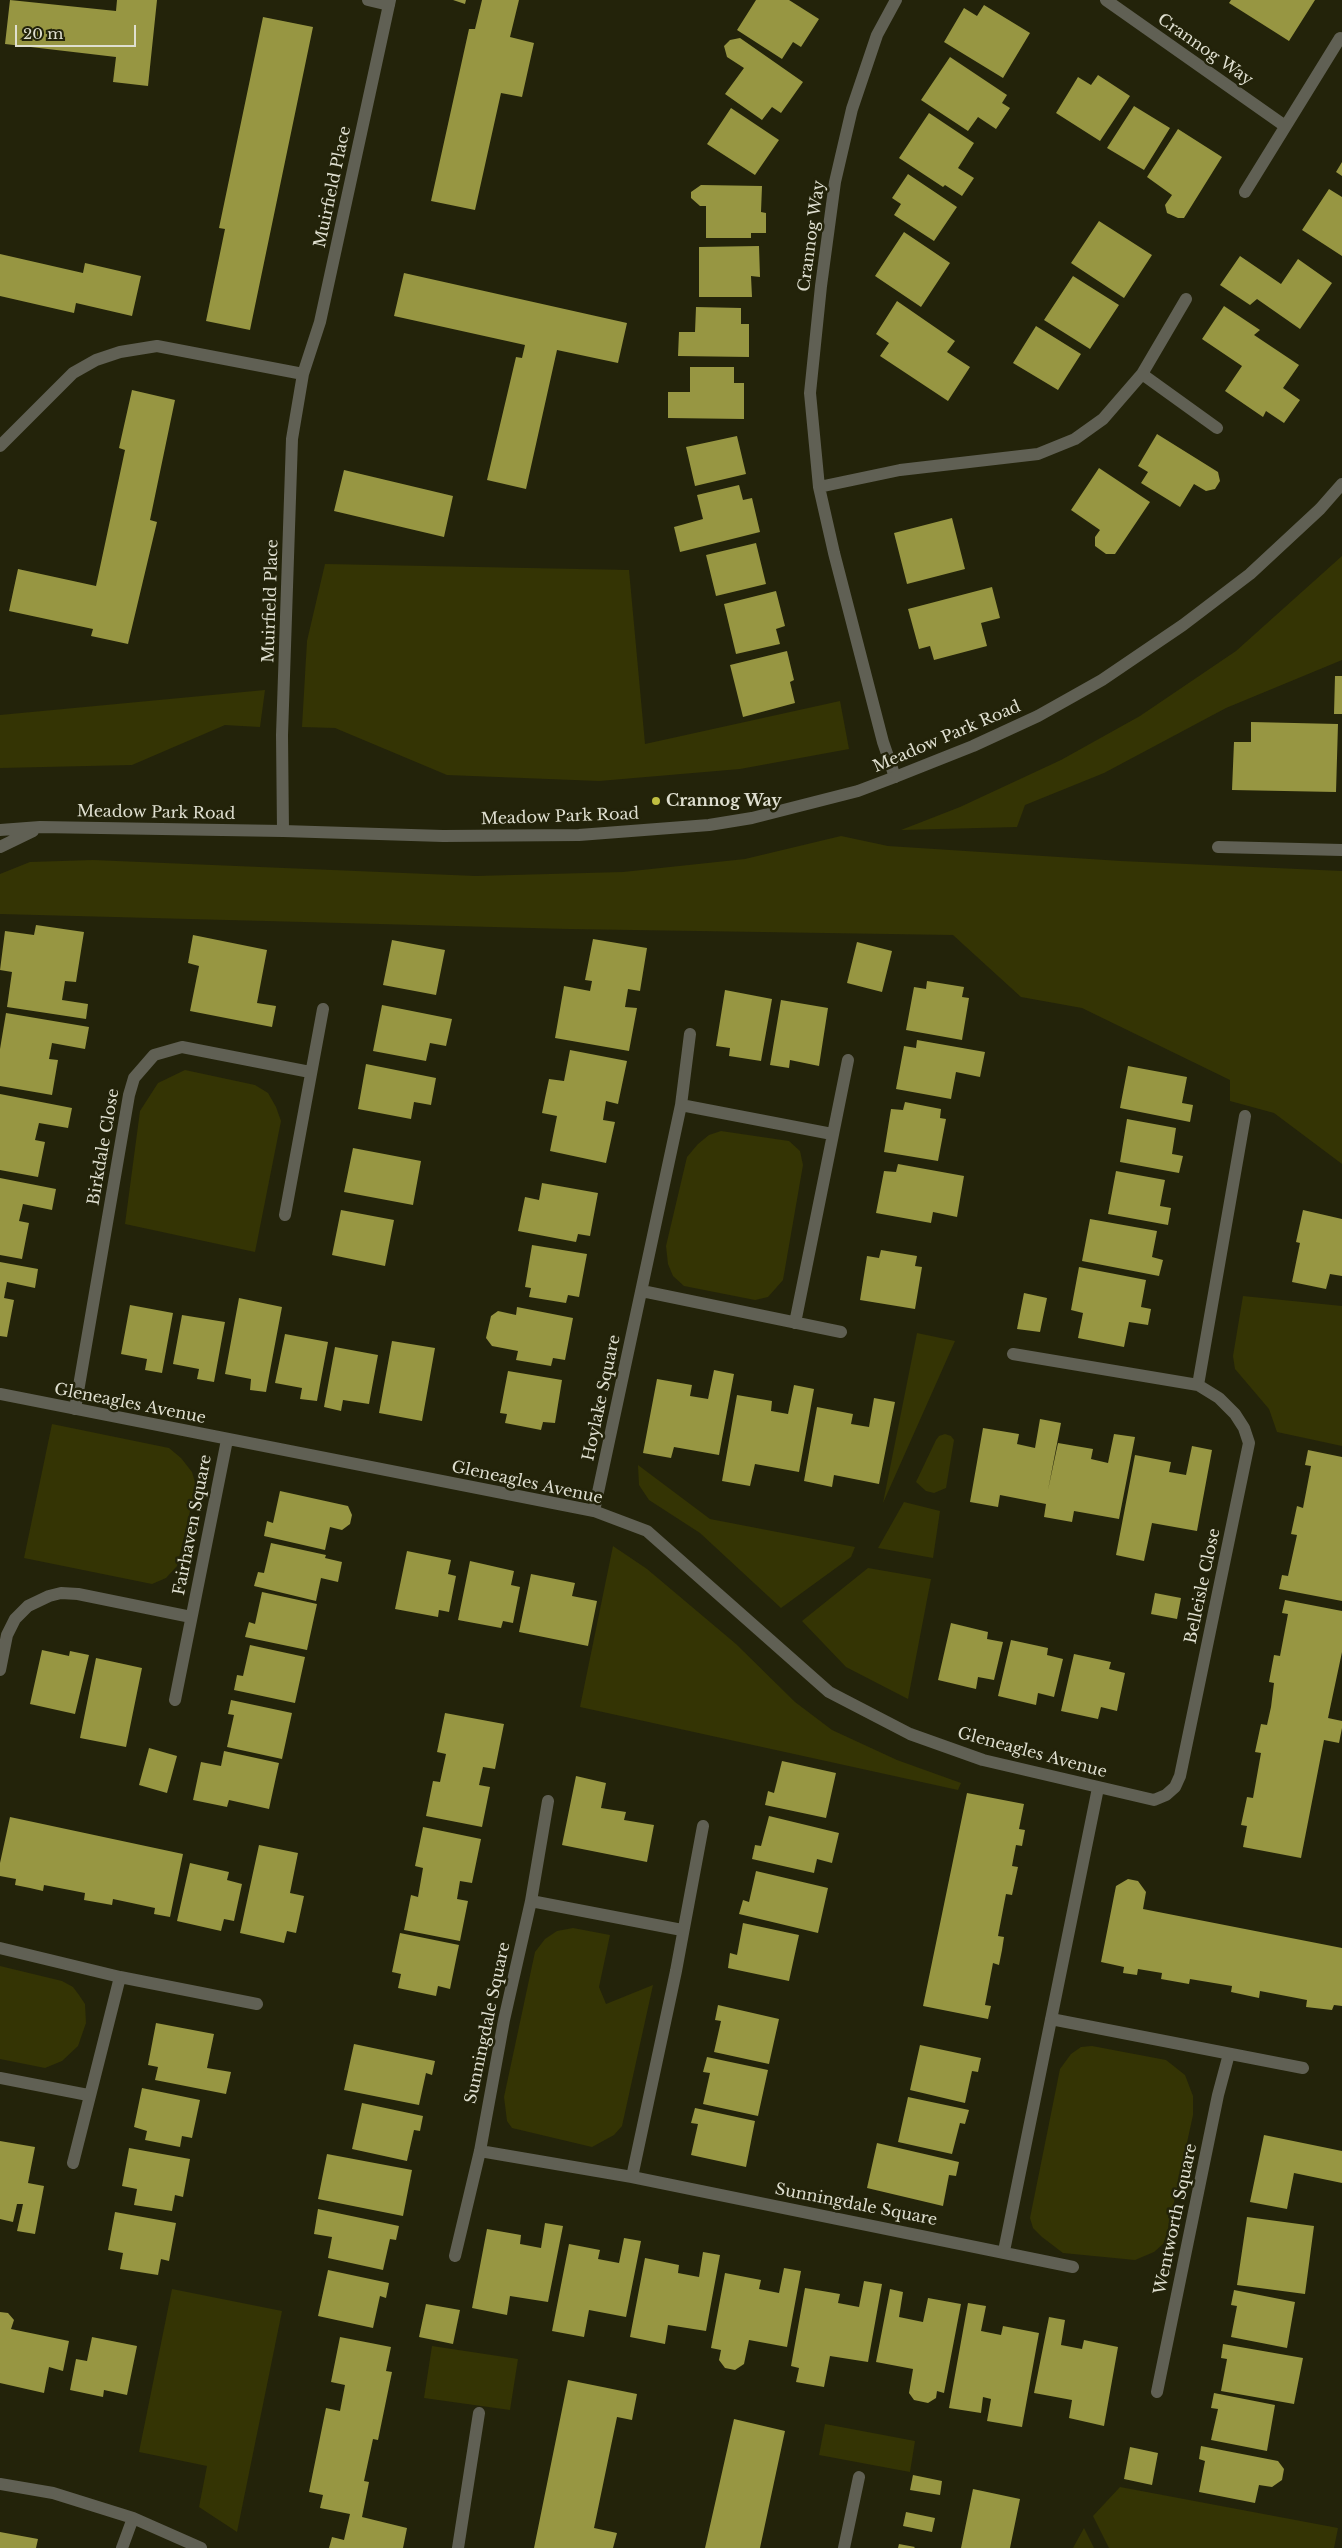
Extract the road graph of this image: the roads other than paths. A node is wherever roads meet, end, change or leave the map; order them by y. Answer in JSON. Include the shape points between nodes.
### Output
{"nodes":[{"id":1,"x":368,"y":0,"type":"edge"},
{"id":2,"x":896,"y":0,"type":"edge"},
{"id":3,"x":1106,"y":0,"type":"edge"},
{"id":4,"x":390,"y":3,"type":"edge"},
{"id":5,"x":1340,"y":38,"type":"dead end"},
{"id":6,"x":1285,"y":126,"type":"junction"},
{"id":7,"x":1245,"y":192,"type":"dead end"},
{"id":8,"x":1186,"y":300,"type":"dead end"},
{"id":9,"x":303,"y":374,"type":"junction"},
{"id":10,"x":1142,"y":374,"type":"junction"},
{"id":11,"x":1218,"y":428,"type":"dead end"},
{"id":12,"x":0,"y":446,"type":"edge"},
{"id":13,"x":1342,"y":484,"type":"edge"},
{"id":14,"x":819,"y":487,"type":"junction"},
{"id":15,"x":895,"y":777,"type":"junction"},
{"id":16,"x":40,"y":827,"type":"junction"},
{"id":17,"x":0,"y":830,"type":"edge"},
{"id":18,"x":283,"y":831,"type":"junction"},
{"id":19,"x":0,"y":846,"type":"edge"},
{"id":20,"x":1218,"y":847,"type":"dead end"},
{"id":21,"x":1342,"y":850,"type":"edge"},
{"id":22,"x":324,"y":1009,"type":"dead end"},
{"id":23,"x":690,"y":1034,"type":"dead end"},
{"id":24,"x":848,"y":1060,"type":"dead end"},
{"id":25,"x":310,"y":1072,"type":"junction"},
{"id":26,"x":681,"y":1105,"type":"junction"},
{"id":27,"x":1245,"y":1116,"type":"dead end"},
{"id":28,"x":832,"y":1134,"type":"junction"},
{"id":29,"x":285,"y":1215,"type":"dead end"},
{"id":30,"x":642,"y":1291,"type":"junction"},
{"id":31,"x":795,"y":1323,"type":"junction"},
{"id":32,"x":841,"y":1332,"type":"dead end"},
{"id":33,"x":1012,"y":1354,"type":"dead end"},
{"id":34,"x":1198,"y":1385,"type":"junction"},
{"id":35,"x":0,"y":1394,"type":"edge"},
{"id":36,"x":75,"y":1409,"type":"junction"},
{"id":37,"x":227,"y":1440,"type":"junction"},
{"id":38,"x":594,"y":1511,"type":"junction"},
{"id":39,"x":191,"y":1617,"type":"junction"},
{"id":40,"x":0,"y":1670,"type":"edge"},
{"id":41,"x":175,"y":1700,"type":"dead end"},
{"id":42,"x":1098,"y":1788,"type":"junction"},
{"id":43,"x":1154,"y":1800,"type":"joint"},
{"id":44,"x":548,"y":1802,"type":"dead end"},
{"id":45,"x":703,"y":1826,"type":"dead end"},
{"id":46,"x":531,"y":1901,"type":"junction"},
{"id":47,"x":682,"y":1930,"type":"junction"},
{"id":48,"x":0,"y":1948,"type":"edge"},
{"id":49,"x":120,"y":1976,"type":"junction"},
{"id":50,"x":257,"y":2004,"type":"dead end"},
{"id":51,"x":1051,"y":2019,"type":"junction"},
{"id":52,"x":1229,"y":2054,"type":"junction"},
{"id":53,"x":1302,"y":2068,"type":"dead end"},
{"id":54,"x":0,"y":2078,"type":"edge"},
{"id":55,"x":88,"y":2095,"type":"junction"},
{"id":56,"x":480,"y":2151,"type":"junction"},
{"id":57,"x":73,"y":2163,"type":"dead end"},
{"id":58,"x":632,"y":2177,"type":"junction"},
{"id":59,"x":1004,"y":2251,"type":"junction"},
{"id":60,"x":456,"y":2256,"type":"dead end"},
{"id":61,"x":1073,"y":2267,"type":"dead end"},
{"id":62,"x":1157,"y":2392,"type":"dead end"},
{"id":63,"x":479,"y":2413,"type":"dead end"},
{"id":64,"x":859,"y":2477,"type":"dead end"},
{"id":65,"x":0,"y":2484,"type":"edge"},
{"id":66,"x":133,"y":2518,"type":"junction"},
{"id":67,"x":122,"y":2548,"type":"edge"},
{"id":68,"x":201,"y":2548,"type":"edge"},
{"id":69,"x":458,"y":2548,"type":"edge"},
{"id":70,"x":844,"y":2548,"type":"edge"}],
"edges":[{"from":1,"to":4,"type":"street","name":"Muirfield Place"},
{"from":2,"to":14,"type":"street","name":"Crannog Way","via":[[877,35],[858,91],[835,182],[810,393]]},
{"from":3,"to":6,"type":"street","name":"Crannog Way"},
{"from":4,"to":9,"type":"street","name":"Muirfield Place","via":[[320,322]]},
{"from":5,"to":6,"type":"street"},
{"from":6,"to":7,"type":"street"},
{"from":8,"to":10,"type":"street"},
{"from":9,"to":12,"type":"street","via":[[156,346],[120,352],[73,373]]},
{"from":9,"to":18,"type":"street","name":"Muirfield Place","via":[[292,439],[282,735]]},
{"from":10,"to":11,"type":"street"},
{"from":10,"to":14,"type":"street","via":[[1103,419],[1074,439],[1038,454],[900,470]]},
{"from":13,"to":15,"type":"street","name":"Meadow Park Road","via":[[1250,574],[1184,625],[1102,680],[1038,716]]},
{"from":14,"to":15,"type":"street","name":"Crannog Way"},
{"from":15,"to":18,"type":"street","name":"Meadow Park Road","via":[[858,791],[762,816],[708,825],[570,835],[443,836]]},
{"from":16,"to":17,"type":"street","name":"Meadow Park Road"},
{"from":16,"to":18,"type":"street","name":"Meadow Park Road"},
{"from":16,"to":19,"type":"street","name":"Meadow Park Road"},
{"from":20,"to":21,"type":"street"},
{"from":22,"to":25,"type":"street"},
{"from":23,"to":26,"type":"street","name":"Hoylake Square"},
{"from":24,"to":28,"type":"street"},
{"from":25,"to":29,"type":"street"},
{"from":25,"to":36,"type":"street","name":"Birkdale Close","via":[[182,1047],[154,1055],[134,1078]]},
{"from":26,"to":28,"type":"street"},
{"from":26,"to":30,"type":"street","name":"Hoylake Square"},
{"from":27,"to":34,"type":"street"},
{"from":28,"to":31,"type":"street"},
{"from":30,"to":31,"type":"street"},
{"from":30,"to":38,"type":"street","name":"Hoylake Square"},
{"from":31,"to":32,"type":"street"},
{"from":33,"to":34,"type":"street","name":"Belleisle Close"},
{"from":34,"to":43,"type":"street","name":"Belleisle Close","via":[[1236,1414],[1249,1443],[1180,1776],[1176,1787]]},
{"from":35,"to":36,"type":"street","name":"Gleneagles Avenue"},
{"from":36,"to":37,"type":"street","name":"Gleneagles Avenue"},
{"from":37,"to":38,"type":"street","name":"Gleneagles Avenue"},
{"from":37,"to":39,"type":"street","name":"Fairhaven Square"},
{"from":38,"to":42,"type":"street","name":"Gleneagles Avenue","via":[[647,1531],[829,1692],[919,1738],[983,1760]]},
{"from":39,"to":40,"type":"street","name":"Fairhaven Square","via":[[78,1594],[43,1597],[15,1619],[7,1635]]},
{"from":39,"to":41,"type":"street","name":"Fairhaven Square"},
{"from":42,"to":43,"type":"street","name":"Gleneagles Avenue"},
{"from":42,"to":51,"type":"street"},
{"from":44,"to":46,"type":"street","name":"Sunningdale Square"},
{"from":45,"to":47,"type":"street"},
{"from":46,"to":47,"type":"street"},
{"from":46,"to":56,"type":"street","name":"Sunningdale Square","via":[[504,2020]]},
{"from":47,"to":58,"type":"street"},
{"from":48,"to":49,"type":"street"},
{"from":49,"to":50,"type":"street"},
{"from":49,"to":55,"type":"street"},
{"from":51,"to":52,"type":"street"},
{"from":51,"to":59,"type":"street"},
{"from":52,"to":53,"type":"street"},
{"from":52,"to":62,"type":"street","name":"Wentworth Square"},
{"from":54,"to":55,"type":"street"},
{"from":55,"to":57,"type":"street"},
{"from":56,"to":58,"type":"street","name":"Sunningdale Square"},
{"from":56,"to":60,"type":"street","name":"Sunningdale Square"},
{"from":58,"to":59,"type":"street","name":"Sunningdale Square"},
{"from":59,"to":61,"type":"street","name":"Sunningdale Square"},
{"from":63,"to":69,"type":"street"},
{"from":64,"to":70,"type":"street"},
{"from":65,"to":66,"type":"street","via":[[53,2493]]},
{"from":66,"to":67,"type":"street"},
{"from":66,"to":68,"type":"street"}]}
